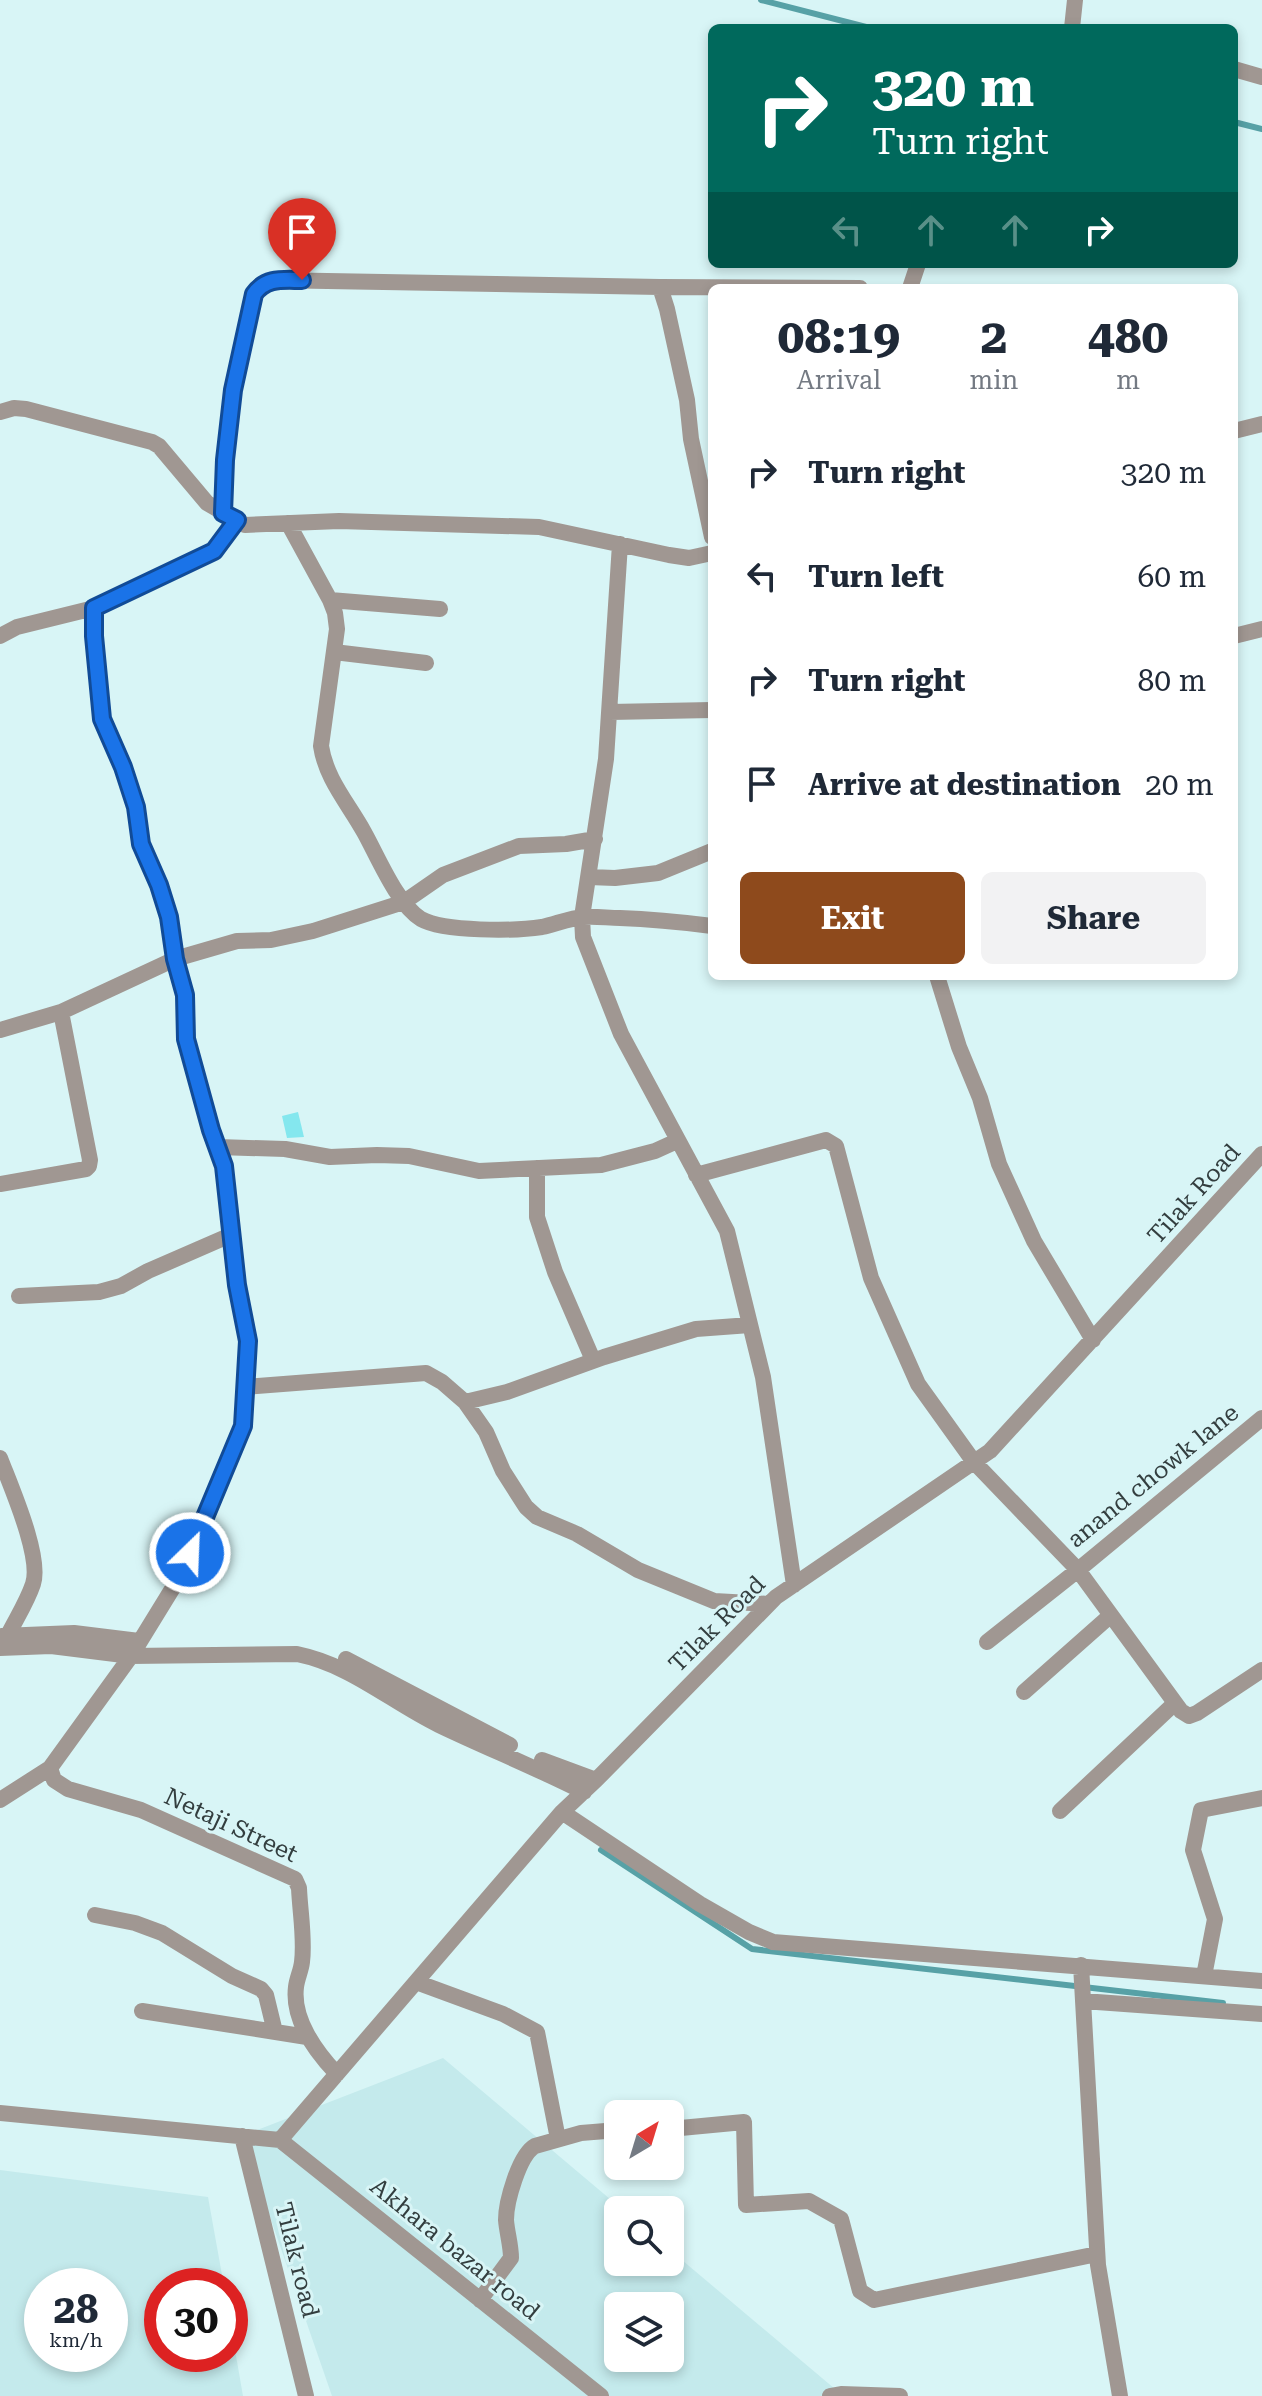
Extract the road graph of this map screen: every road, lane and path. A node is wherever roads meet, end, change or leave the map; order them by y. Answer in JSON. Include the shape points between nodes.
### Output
{"nodes":[{"id":1,"x":1075,"y":0,"type":"edge"},
{"id":2,"x":1077,"y":24,"type":"edge"},
{"id":3,"x":1238,"y":70,"type":"edge"},
{"id":4,"x":1262,"y":77,"type":"edge"},
{"id":5,"x":660,"y":287,"type":"junction"},
{"id":6,"x":708,"y":287,"type":"edge"},
{"id":7,"x":0,"y":412,"type":"edge"},
{"id":8,"x":1262,"y":424,"type":"edge"},
{"id":9,"x":1238,"y":430,"type":"edge"},
{"id":10,"x":230,"y":516,"type":"junction"},
{"id":11,"x":708,"y":518,"type":"edge"},
{"id":12,"x":288,"y":523,"type":"junction"},
{"id":13,"x":620,"y":544,"type":"junction"},
{"id":14,"x":708,"y":554,"type":"edge"},
{"id":15,"x":330,"y":600,"type":"junction"},
{"id":16,"x":94,"y":608,"type":"junction"},
{"id":17,"x":440,"y":609,"type":"dead end"},
{"id":18,"x":1262,"y":629,"type":"edge"},
{"id":19,"x":1238,"y":635,"type":"edge"},
{"id":20,"x":0,"y":636,"type":"edge"},
{"id":21,"x":334,"y":652,"type":"junction"},
{"id":22,"x":426,"y":663,"type":"dead end"},
{"id":23,"x":708,"y":710,"type":"edge"},
{"id":24,"x":610,"y":712,"type":"junction"},
{"id":25,"x":595,"y":839,"type":"junction"},
{"id":26,"x":708,"y":853,"type":"edge"},
{"id":27,"x":589,"y":877,"type":"junction"},
{"id":28,"x":404,"y":902,"type":"junction"},
{"id":29,"x":582,"y":917,"type":"junction"},
{"id":30,"x":708,"y":925,"type":"edge"},
{"id":31,"x":175,"y":959,"type":"junction"},
{"id":32,"x":938,"y":980,"type":"edge"},
{"id":33,"x":61,"y":1012,"type":"junction"},
{"id":34,"x":0,"y":1030,"type":"edge"},
{"id":35,"x":677,"y":1141,"type":"junction"},
{"id":36,"x":218,"y":1147,"type":"junction"},
{"id":37,"x":1262,"y":1154,"type":"edge"},
{"id":38,"x":537,"y":1168,"type":"junction"},
{"id":39,"x":696,"y":1175,"type":"junction"},
{"id":40,"x":0,"y":1184,"type":"edge"},
{"id":41,"x":233,"y":1234,"type":"junction"},
{"id":42,"x":19,"y":1296,"type":"dead end"},
{"id":43,"x":750,"y":1325,"type":"junction"},
{"id":44,"x":1093,"y":1340,"type":"junction"},
{"id":45,"x":593,"y":1360,"type":"junction"},
{"id":46,"x":245,"y":1387,"type":"junction"},
{"id":47,"x":465,"y":1402,"type":"junction"},
{"id":48,"x":1262,"y":1418,"type":"edge"},
{"id":49,"x":0,"y":1458,"type":"edge"},
{"id":50,"x":974,"y":1462,"type":"junction"},
{"id":51,"x":1078,"y":1570,"type":"junction"},
{"id":52,"x":794,"y":1585,"type":"junction"},
{"id":53,"x":769,"y":1604,"type":"junction"},
{"id":54,"x":1111,"y":1615,"type":"junction"},
{"id":55,"x":3,"y":1640,"type":"edge"},
{"id":56,"x":987,"y":1642,"type":"dead end"},
{"id":57,"x":135,"y":1648,"type":"junction"},
{"id":58,"x":1262,"y":1670,"type":"edge"},
{"id":59,"x":1024,"y":1692,"type":"dead end"},
{"id":60,"x":1175,"y":1703,"type":"junction"},
{"id":61,"x":50,"y":1768,"type":"junction"},
{"id":62,"x":590,"y":1786,"type":"junction"},
{"id":63,"x":1262,"y":1798,"type":"edge"},
{"id":64,"x":0,"y":1800,"type":"edge"},
{"id":65,"x":1060,"y":1811,"type":"dead end"},
{"id":66,"x":562,"y":1812,"type":"junction"},
{"id":67,"x":95,"y":1915,"type":"dead end"},
{"id":68,"x":1081,"y":1965,"type":"junction"},
{"id":69,"x":1204,"y":1976,"type":"junction"},
{"id":70,"x":1262,"y":1981,"type":"edge"},
{"id":71,"x":416,"y":1982,"type":"junction"},
{"id":72,"x":1083,"y":2001,"type":"junction"},
{"id":73,"x":142,"y":2011,"type":"dead end"},
{"id":74,"x":1262,"y":2014,"type":"edge"},
{"id":75,"x":275,"y":2032,"type":"junction"},
{"id":76,"x":307,"y":2037,"type":"junction"},
{"id":77,"x":337,"y":2074,"type":"junction"},
{"id":78,"x":0,"y":2113,"type":"edge"},
{"id":79,"x":684,"y":2128,"type":"edge"},
{"id":80,"x":604,"y":2131,"type":"edge"},
{"id":81,"x":242,"y":2136,"type":"junction"},
{"id":82,"x":558,"y":2139,"type":"junction"},
{"id":83,"x":280,"y":2140,"type":"junction"},
{"id":84,"x":1097,"y":2254,"type":"junction"},
{"id":85,"x":480,"y":2300,"type":"junction"},
{"id":86,"x":306,"y":2396,"type":"edge"},
{"id":87,"x":601,"y":2396,"type":"edge"},
{"id":88,"x":830,"y":2396,"type":"edge"},
{"id":89,"x":900,"y":2396,"type":"edge"},
{"id":90,"x":1120,"y":2396,"type":"edge"}],
"edges":[{"from":1,"to":2,"type":"street"},
{"from":3,"to":4,"type":"street"},
{"from":5,"to":6,"type":"street"},
{"from":5,"to":10,"type":"street","via":[[271,280],[260,285],[233,390],[225,460]]},
{"from":5,"to":11,"type":"street"},
{"from":7,"to":10,"type":"street","via":[[26,409],[152,442],[207,503]]},
{"from":8,"to":9,"type":"street"},
{"from":10,"to":12,"type":"street","via":[[245,525]]},
{"from":10,"to":16,"type":"street","via":[[214,551]]},
{"from":12,"to":13,"type":"street","via":[[539,527]]},
{"from":12,"to":15,"type":"street"},
{"from":13,"to":14,"type":"street","via":[[679,557]]},
{"from":13,"to":24,"type":"street"},
{"from":15,"to":17,"type":"street"},
{"from":15,"to":21,"type":"street","via":[[336,621]]},
{"from":16,"to":20,"type":"street"},
{"from":16,"to":31,"type":"street","via":[[102,719],[136,807],[141,844],[169,917]]},
{"from":18,"to":19,"type":"street"},
{"from":21,"to":22,"type":"street"},
{"from":21,"to":28,"type":"street","via":[[321,746],[324,761]]},
{"from":23,"to":24,"type":"street"},
{"from":24,"to":25,"type":"street"},
{"from":25,"to":27,"type":"street"},
{"from":25,"to":28,"type":"street","via":[[519,846],[443,875]]},
{"from":26,"to":27,"type":"street","via":[[658,873]]},
{"from":27,"to":29,"type":"street"},
{"from":28,"to":29,"type":"street","via":[[438,926],[540,927]]},
{"from":28,"to":31,"type":"street","via":[[313,931],[237,941]]},
{"from":29,"to":30,"type":"street"},
{"from":29,"to":35,"type":"street","via":[[583,937],[621,1034]]},
{"from":31,"to":33,"type":"street"},
{"from":31,"to":36,"type":"street","via":[[185,995],[186,1039]]},
{"from":32,"to":44,"type":"street","via":[[999,1164],[1034,1241]]},
{"from":33,"to":34,"type":"street"},
{"from":33,"to":40,"type":"street","via":[[89,1166]]},
{"from":35,"to":38,"type":"street","via":[[601,1165]]},
{"from":35,"to":39,"type":"street"},
{"from":36,"to":38,"type":"street","via":[[330,1157],[409,1156],[479,1171]]},
{"from":36,"to":41,"type":"street"},
{"from":37,"to":44,"type":"street","name":"Tilak Road"},
{"from":38,"to":45,"type":"street","via":[[537,1217]]},
{"from":39,"to":43,"type":"street","via":[[727,1231]]},
{"from":39,"to":50,"type":"street","name":"anand chowk lane","via":[[826,1140],[836,1146],[871,1278],[918,1384]]},
{"from":41,"to":42,"type":"street","via":[[121,1286]]},
{"from":41,"to":46,"type":"street","via":[[248,1341]]},
{"from":43,"to":45,"type":"street","via":[[696,1329]]},
{"from":43,"to":52,"type":"street","via":[[763,1377]]},
{"from":44,"to":50,"type":"street","name":"Tilak Road"},
{"from":45,"to":47,"type":"street"},
{"from":46,"to":47,"type":"street","via":[[426,1373]]},
{"from":46,"to":57,"type":"street","via":[[243,1426],[220,1486],[182,1573]]},
{"from":47,"to":53,"type":"street","via":[[503,1471],[537,1517],[638,1570],[714,1601]]},
{"from":48,"to":51,"type":"street","name":"anand chowk lane"},
{"from":49,"to":55,"type":"street","via":[[35,1565],[34,1582]]},
{"from":50,"to":51,"type":"street","name":"anand chowk lane"},
{"from":50,"to":52,"type":"street","name":"Tilak Road"},
{"from":51,"to":54,"type":"street"},
{"from":51,"to":56,"type":"street"},
{"from":52,"to":53,"type":"street","name":"Tilak Road"},
{"from":53,"to":62,"type":"street","name":"Tilak Road"},
{"from":54,"to":59,"type":"street"},
{"from":54,"to":60,"type":"street"},
{"from":55,"to":57,"type":"street","via":[[74,1633]]},
{"from":57,"to":61,"type":"street"},
{"from":57,"to":62,"type":"street","via":[[312,1657],[348,1670],[437,1724]]},
{"from":58,"to":60,"type":"street","via":[[1197,1713],[1189,1716]]},
{"from":60,"to":65,"type":"street"},
{"from":61,"to":64,"type":"street"},
{"from":61,"to":76,"type":"street","name":"Netaji Street","via":[[54,1780],[68,1789],[141,1810],[295,1879],[302,1961],[297,2003]]},
{"from":62,"to":66,"type":"street","name":"Tilak Road"},
{"from":63,"to":69,"type":"street","via":[[1201,1810],[1193,1850],[1215,1919]]},
{"from":66,"to":68,"type":"street","via":[[700,1904],[773,1942]]},
{"from":66,"to":71,"type":"street","name":"Tilak Road"},
{"from":67,"to":75,"type":"street","via":[[162,1933],[261,1989]]},
{"from":68,"to":69,"type":"street"},
{"from":68,"to":72,"type":"street"},
{"from":69,"to":70,"type":"street"},
{"from":71,"to":77,"type":"street","name":"Tilak Road"},
{"from":71,"to":82,"type":"street","via":[[537,2032]]},
{"from":72,"to":74,"type":"street"},
{"from":72,"to":84,"type":"street"},
{"from":73,"to":75,"type":"street"},
{"from":75,"to":76,"type":"street"},
{"from":76,"to":77,"type":"street","name":"Netaji Street"},
{"from":77,"to":83,"type":"street","name":"Tilak Road"},
{"from":78,"to":81,"type":"street"},
{"from":79,"to":84,"type":"street","via":[[744,2122],[746,2205],[809,2201],[841,2219],[860,2291],[874,2300]]},
{"from":80,"to":82,"type":"street"},
{"from":81,"to":83,"type":"street"},
{"from":81,"to":86,"type":"street","name":"Tilak road"},
{"from":82,"to":85,"type":"street","via":[[535,2146],[523,2157],[506,2220],[511,2258]]},
{"from":83,"to":85,"type":"street","name":"Akhara bazar road"},
{"from":84,"to":90,"type":"street"},
{"from":85,"to":87,"type":"street","name":"Akhara bazar road"},
{"from":88,"to":89,"type":"street"}]}
